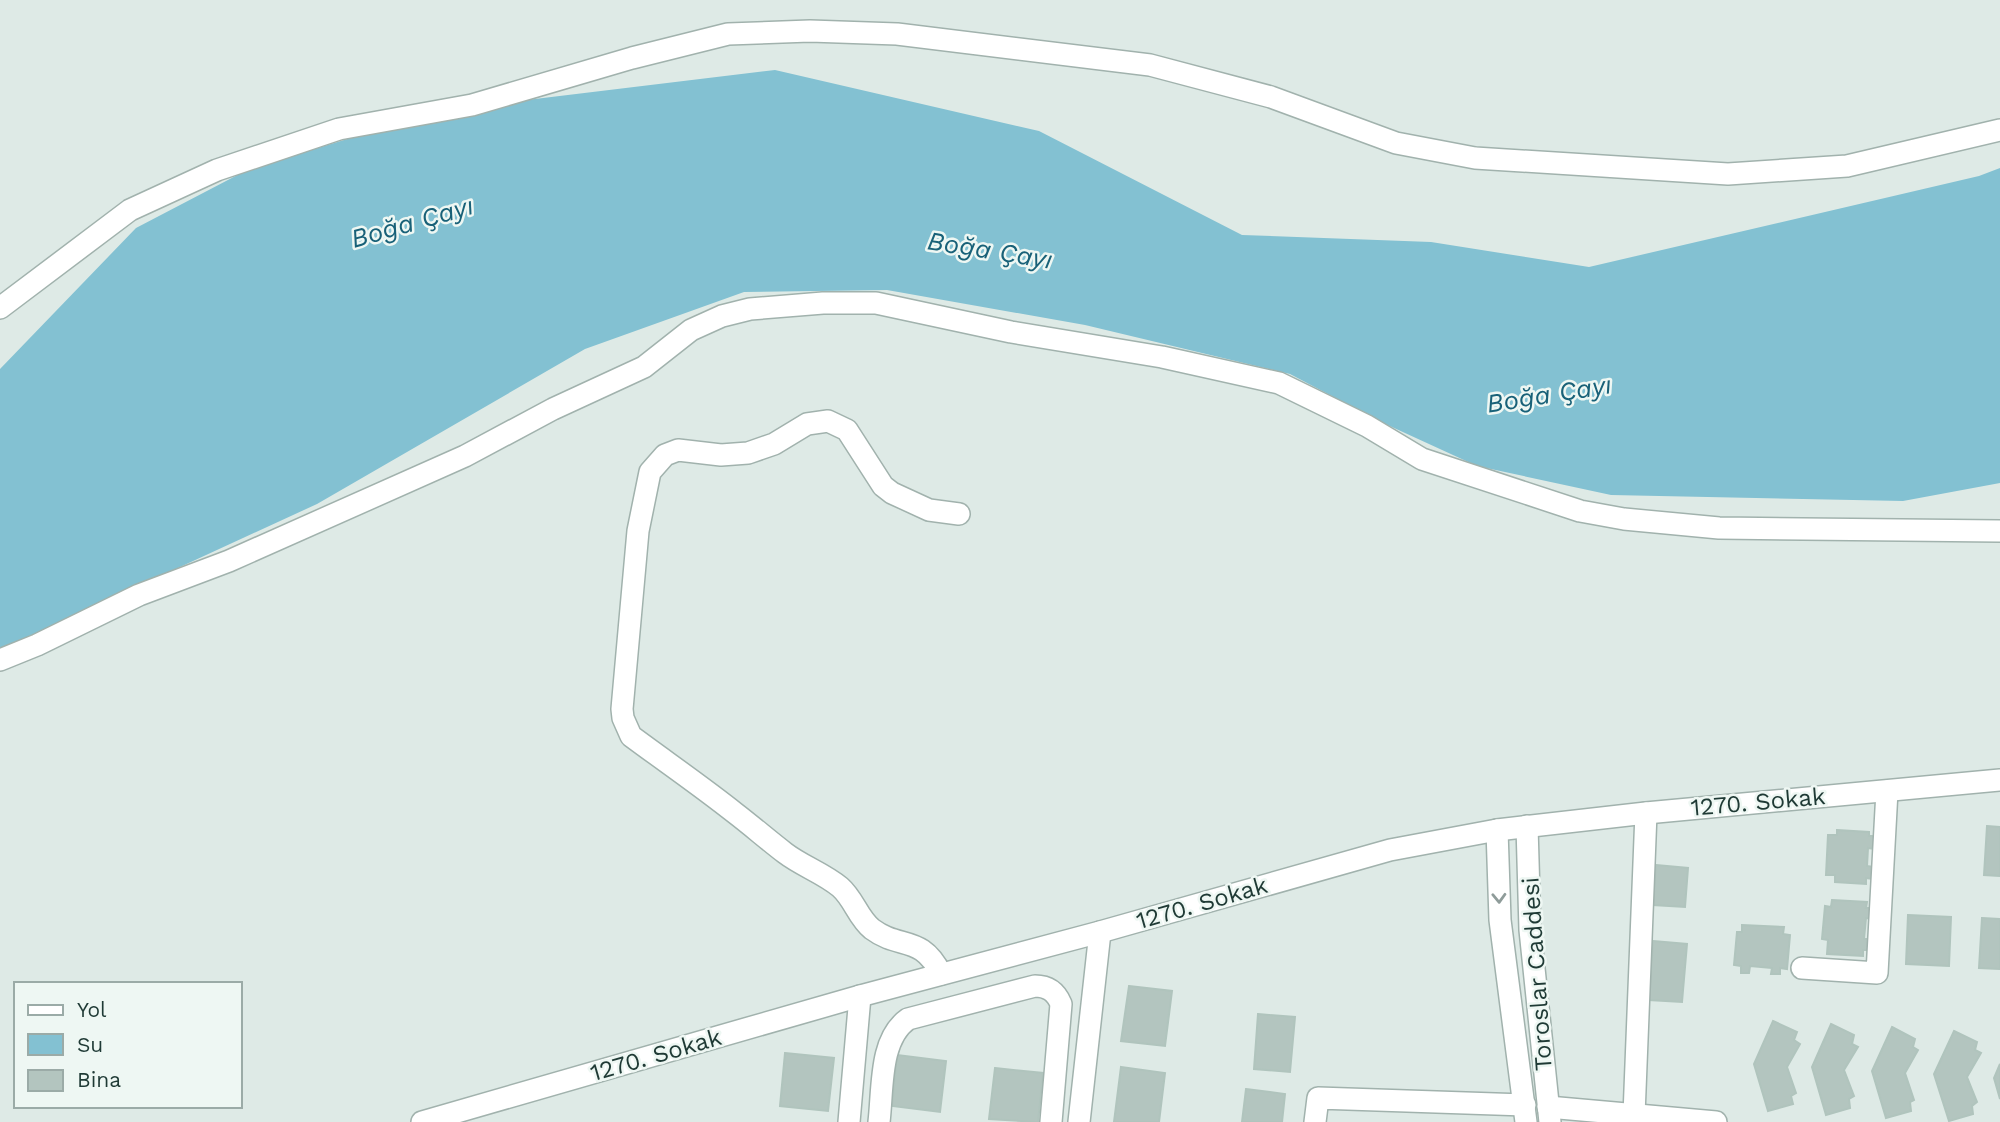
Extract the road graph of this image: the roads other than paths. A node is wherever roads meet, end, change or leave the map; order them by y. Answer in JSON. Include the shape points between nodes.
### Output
{"nodes":[{"id":1,"x":2000,"y":130,"type":"edge"},
{"id":2,"x":0,"y":308,"type":"edge"},
{"id":3,"x":958,"y":514,"type":"dead end"},
{"id":4,"x":2000,"y":531,"type":"edge"},
{"id":5,"x":0,"y":660,"type":"edge"},
{"id":6,"x":2000,"y":780,"type":"edge"},
{"id":7,"x":1887,"y":791,"type":"junction"},
{"id":8,"x":1646,"y":813,"type":"junction"},
{"id":9,"x":1527,"y":826,"type":"junction"},
{"id":10,"x":1497,"y":830,"type":"junction"},
{"id":11,"x":1100,"y":932,"type":"junction"},
{"id":12,"x":964,"y":968,"type":"junction"},
{"id":13,"x":1802,"y":968,"type":"dead end"},
{"id":14,"x":941,"y":974,"type":"junction"},
{"id":15,"x":860,"y":996,"type":"junction"},
{"id":16,"x":973,"y":1004,"type":"junction"},
{"id":17,"x":1525,"y":1114,"type":"edge"},
{"id":18,"x":1549,"y":1115,"type":"edge"},
{"id":19,"x":1634,"y":1115,"type":"junction"},
{"id":20,"x":422,"y":1122,"type":"edge"},
{"id":21,"x":849,"y":1122,"type":"edge"},
{"id":22,"x":880,"y":1122,"type":"edge"},
{"id":23,"x":1051,"y":1122,"type":"edge"},
{"id":24,"x":1079,"y":1122,"type":"edge"},
{"id":25,"x":1315,"y":1122,"type":"edge"},
{"id":26,"x":1716,"y":1122,"type":"edge"}],
"edges":[{"from":1,"to":2,"type":"street","via":[[1847,166],[1728,174],[1475,158],[1396,143],[1271,97],[1150,65],[897,34],[728,34],[472,105],[339,129],[217,170],[130,210]]},
{"from":3,"to":14,"type":"street","via":[[929,510],[892,493],[847,430],[828,421],[807,424],[748,453],[678,450],[665,455],[647,480],[638,531],[622,709],[631,736],[787,855],[839,886],[877,933],[925,952]]},
{"from":4,"to":5,"type":"street","via":[[1719,528],[1580,511],[1422,459],[1279,383],[876,303],[823,303],[722,316],[691,330],[644,367],[466,456]]},
{"from":6,"to":7,"type":"street","name":"1270. Sokak"},
{"from":7,"to":8,"type":"street","name":"1270. Sokak"},
{"from":7,"to":13,"type":"street","via":[[1877,973]]},
{"from":8,"to":9,"type":"street","name":"1270. Sokak"},
{"from":8,"to":19,"type":"street"},
{"from":9,"to":10,"type":"street","name":"1270. Sokak"},
{"from":9,"to":18,"type":"street","name":"Toroslar Caddesi","via":[[1530,930]]},
{"from":10,"to":11,"type":"street","name":"1270. Sokak","via":[[1390,850]]},
{"from":10,"to":17,"type":"street","name":"Toroslar Caddesi","one_way":true,"via":[[1500,920]]},
{"from":11,"to":12,"type":"street","name":"1270. Sokak"},
{"from":11,"to":24,"type":"street"},
{"from":12,"to":14,"type":"street","name":"1270. Sokak"},
{"from":12,"to":16,"type":"street"},
{"from":14,"to":15,"type":"street","name":"1270. Sokak"},
{"from":15,"to":20,"type":"street","name":"1270. Sokak"},
{"from":15,"to":21,"type":"street"},
{"from":16,"to":22,"type":"street","via":[[908,1019],[893,1032],[887,1049]]},
{"from":16,"to":23,"type":"street","via":[[1035,986],[1048,988],[1058,997],[1062,1011]]},
{"from":17,"to":25,"type":"street","via":[[1318,1098]]},
{"from":18,"to":19,"type":"street"},
{"from":19,"to":26,"type":"street"}]}
